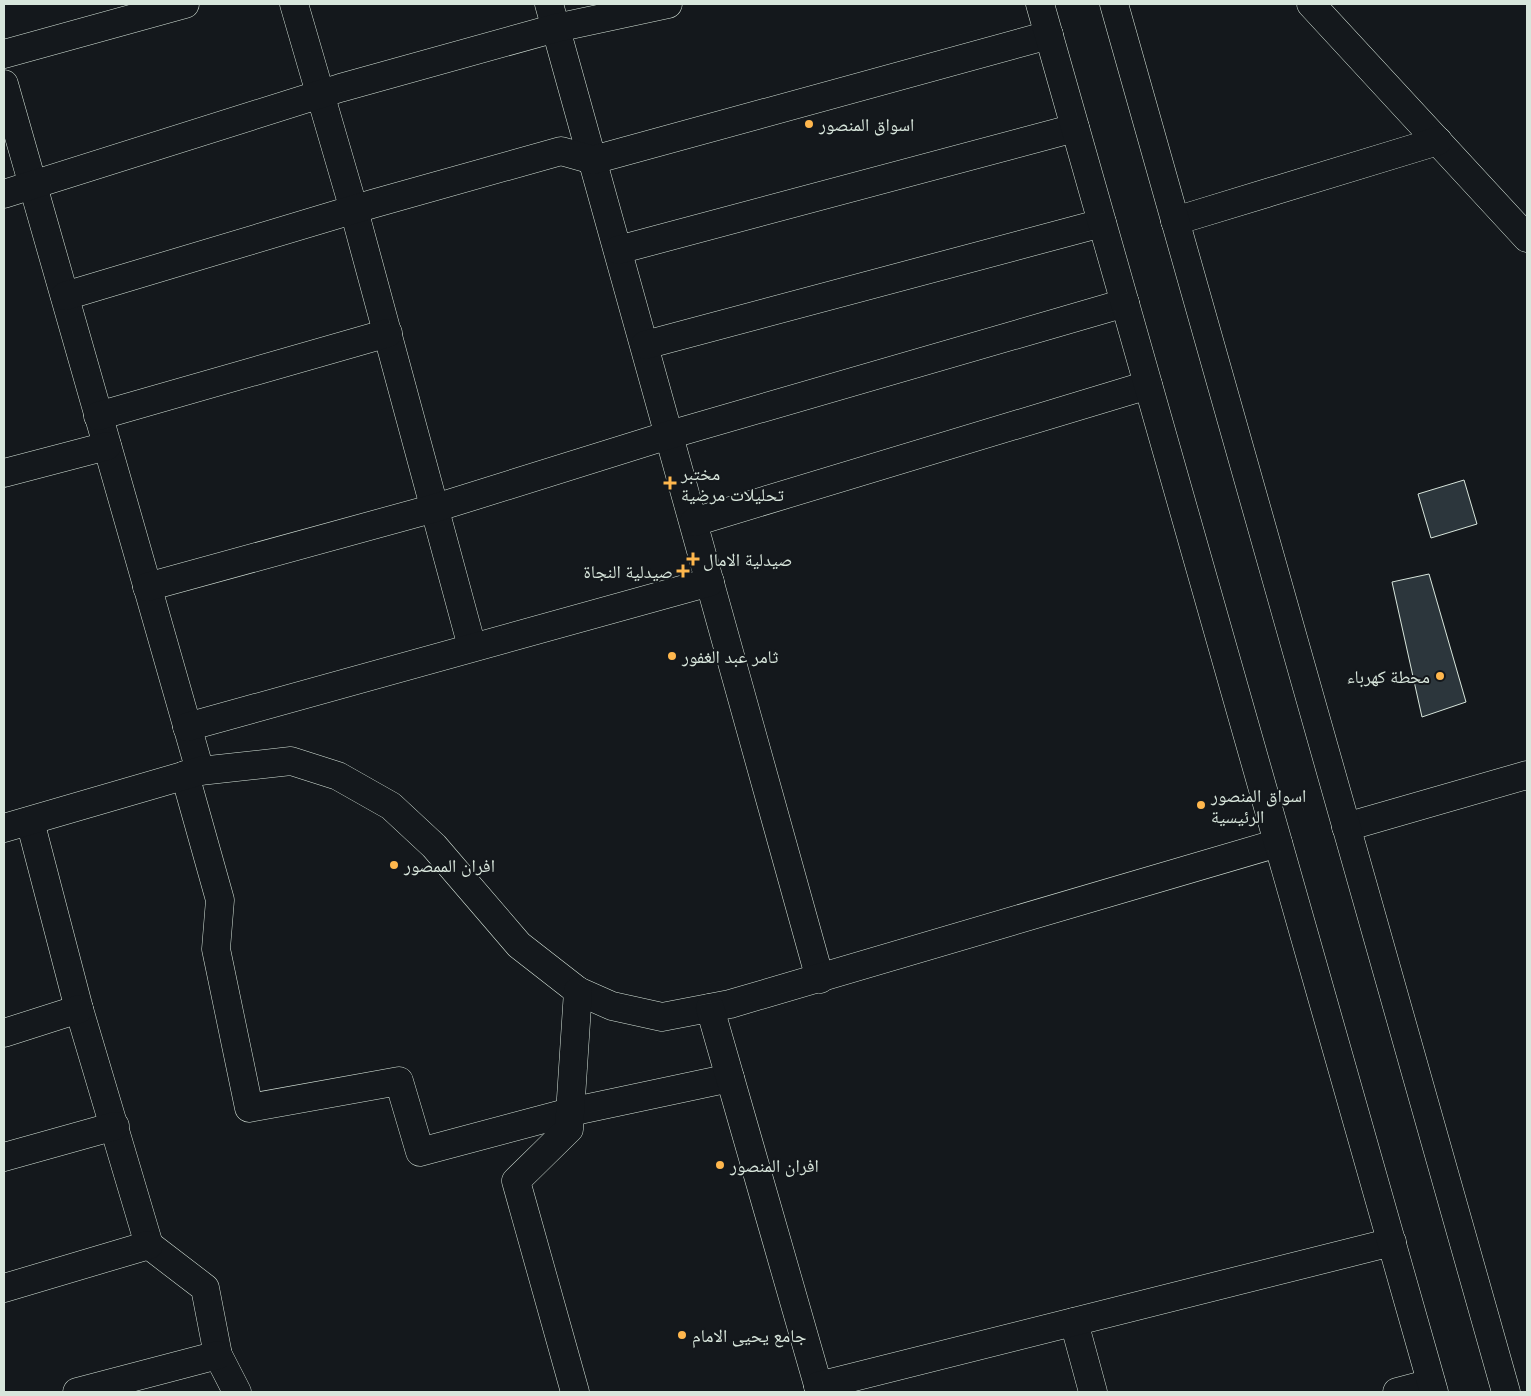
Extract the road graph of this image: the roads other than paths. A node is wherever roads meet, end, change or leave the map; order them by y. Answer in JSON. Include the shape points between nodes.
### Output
{"nodes":[{"id":1,"x":186,"y":4,"type":"edge"},
{"id":2,"x":294,"y":4,"type":"edge"},
{"id":3,"x":668,"y":4,"type":"edge"},
{"id":4,"x":1040,"y":4,"type":"edge"},
{"id":5,"x":1114,"y":4,"type":"edge"},
{"id":6,"x":1311,"y":4,"type":"edge"},
{"id":7,"x":553,"y":16,"type":"edge"},
{"id":8,"x":1049,"y":36,"type":"junction"},
{"id":9,"x":4,"y":54,"type":"edge"},
{"id":10,"x":4,"y":84,"type":"edge"},
{"id":11,"x":320,"y":94,"type":"junction"},
{"id":12,"x":1075,"y":128,"type":"junction"},
{"id":13,"x":1438,"y":141,"type":"junction"},
{"id":14,"x":593,"y":160,"type":"junction"},
{"id":15,"x":33,"y":185,"type":"junction"},
{"id":16,"x":4,"y":194,"type":"edge"},
{"id":17,"x":354,"y":210,"type":"junction"},
{"id":18,"x":1175,"y":221,"type":"junction"},
{"id":19,"x":1102,"y":223,"type":"junction"},
{"id":20,"x":1527,"y":238,"type":"edge"},
{"id":21,"x":618,"y":250,"type":"junction"},
{"id":22,"x":64,"y":296,"type":"junction"},
{"id":23,"x":1125,"y":303,"type":"junction"},
{"id":24,"x":388,"y":333,"type":"junction"},
{"id":25,"x":645,"y":345,"type":"junction"},
{"id":26,"x":1148,"y":385,"type":"junction"},
{"id":27,"x":98,"y":416,"type":"junction"},
{"id":28,"x":669,"y":435,"type":"junction"},
{"id":29,"x":107,"y":446,"type":"junction"},
{"id":30,"x":4,"y":473,"type":"edge"},
{"id":31,"x":435,"y":508,"type":"junction"},
{"id":32,"x":694,"y":522,"type":"junction"},
{"id":33,"x":710,"y":582,"type":"junction"},
{"id":34,"x":147,"y":586,"type":"junction"},
{"id":35,"x":472,"y":647,"type":"junction"},
{"id":36,"x":187,"y":727,"type":"junction"},
{"id":37,"x":192,"y":773,"type":"junction"},
{"id":38,"x":1527,"y":775,"type":"edge"},
{"id":39,"x":30,"y":820,"type":"junction"},
{"id":40,"x":1346,"y":827,"type":"junction"},
{"id":41,"x":4,"y":828,"type":"edge"},
{"id":42,"x":1278,"y":843,"type":"junction"},
{"id":43,"x":820,"y":979,"type":"junction"},
{"id":44,"x":578,"y":992,"type":"junction"},
{"id":45,"x":710,"y":1008,"type":"junction"},
{"id":46,"x":79,"y":1009,"type":"junction"},
{"id":47,"x":4,"y":1033,"type":"edge"},
{"id":48,"x":730,"y":1078,"type":"junction"},
{"id":49,"x":570,"y":1112,"type":"junction"},
{"id":50,"x":115,"y":1126,"type":"junction"},
{"id":51,"x":4,"y":1157,"type":"edge"},
{"id":52,"x":1392,"y":1242,"type":"junction"},
{"id":53,"x":149,"y":1245,"type":"junction"},
{"id":54,"x":4,"y":1288,"type":"edge"},
{"id":55,"x":1074,"y":1322,"type":"junction"},
{"id":56,"x":218,"y":1355,"type":"junction"},
{"id":57,"x":1433,"y":1388,"type":"edge"},
{"id":58,"x":819,"y":1389,"type":"edge"},
{"id":59,"x":77,"y":1392,"type":"edge"},
{"id":60,"x":238,"y":1392,"type":"edge"},
{"id":61,"x":575,"y":1392,"type":"edge"},
{"id":62,"x":1094,"y":1392,"type":"edge"},
{"id":63,"x":1397,"y":1392,"type":"edge"},
{"id":64,"x":1506,"y":1392,"type":"edge"}],
"edges":[{"from":1,"to":9,"type":"street"},
{"from":2,"to":11,"type":"street"},
{"from":3,"to":7,"type":"street"},
{"from":4,"to":8,"type":"street"},
{"from":5,"to":18,"type":"street"},
{"from":6,"to":13,"type":"street"},
{"from":7,"to":11,"type":"street"},
{"from":7,"to":14,"type":"street"},
{"from":8,"to":12,"type":"street"},
{"from":8,"to":14,"type":"street"},
{"from":10,"to":15,"type":"street"},
{"from":11,"to":15,"type":"street"},
{"from":11,"to":17,"type":"street"},
{"from":12,"to":19,"type":"street"},
{"from":12,"to":21,"type":"street"},
{"from":13,"to":18,"type":"street"},
{"from":13,"to":20,"type":"street"},
{"from":14,"to":17,"type":"street","via":[[561,151]]},
{"from":14,"to":21,"type":"street"},
{"from":15,"to":16,"type":"street"},
{"from":15,"to":22,"type":"street"},
{"from":17,"to":22,"type":"street"},
{"from":17,"to":24,"type":"street"},
{"from":18,"to":40,"type":"street"},
{"from":19,"to":23,"type":"street"},
{"from":19,"to":25,"type":"street"},
{"from":21,"to":25,"type":"street"},
{"from":22,"to":27,"type":"street"},
{"from":23,"to":26,"type":"street"},
{"from":23,"to":28,"type":"street"},
{"from":24,"to":27,"type":"street"},
{"from":24,"to":31,"type":"street"},
{"from":25,"to":28,"type":"street"},
{"from":26,"to":32,"type":"street"},
{"from":26,"to":42,"type":"street"},
{"from":27,"to":29,"type":"street"},
{"from":28,"to":31,"type":"street"},
{"from":28,"to":32,"type":"street"},
{"from":29,"to":30,"type":"street"},
{"from":29,"to":34,"type":"street"},
{"from":31,"to":34,"type":"street"},
{"from":31,"to":35,"type":"street"},
{"from":32,"to":33,"type":"street"},
{"from":33,"to":35,"type":"street"},
{"from":33,"to":43,"type":"street"},
{"from":34,"to":36,"type":"street"},
{"from":35,"to":36,"type":"street"},
{"from":36,"to":37,"type":"street"},
{"from":37,"to":39,"type":"street"},
{"from":37,"to":44,"type":"street","via":[[291,760],[338,776],[391,806],[434,846],[519,945]]},
{"from":37,"to":49,"type":"street","via":[[220,900],[216,949],[249,1108],[399,1081],[420,1152]]},
{"from":38,"to":40,"type":"street"},
{"from":39,"to":41,"type":"street"},
{"from":39,"to":46,"type":"street"},
{"from":40,"to":64,"type":"street"},
{"from":42,"to":43,"type":"street"},
{"from":42,"to":52,"type":"street"},
{"from":43,"to":45,"type":"street"},
{"from":44,"to":45,"type":"street","via":[[612,1006],[662,1017]]},
{"from":44,"to":49,"type":"street"},
{"from":45,"to":48,"type":"street"},
{"from":46,"to":47,"type":"street"},
{"from":46,"to":50,"type":"street"},
{"from":48,"to":49,"type":"street"},
{"from":48,"to":58,"type":"street"},
{"from":49,"to":61,"type":"street","via":[[569,1129],[516,1181]]},
{"from":50,"to":51,"type":"street"},
{"from":50,"to":53,"type":"street"},
{"from":52,"to":55,"type":"street"},
{"from":52,"to":57,"type":"street"},
{"from":53,"to":54,"type":"street"},
{"from":53,"to":56,"type":"street","via":[[205,1288]]},
{"from":55,"to":58,"type":"street"},
{"from":55,"to":62,"type":"street"},
{"from":56,"to":59,"type":"street"},
{"from":56,"to":60,"type":"street"},
{"from":57,"to":63,"type":"street"}]}
